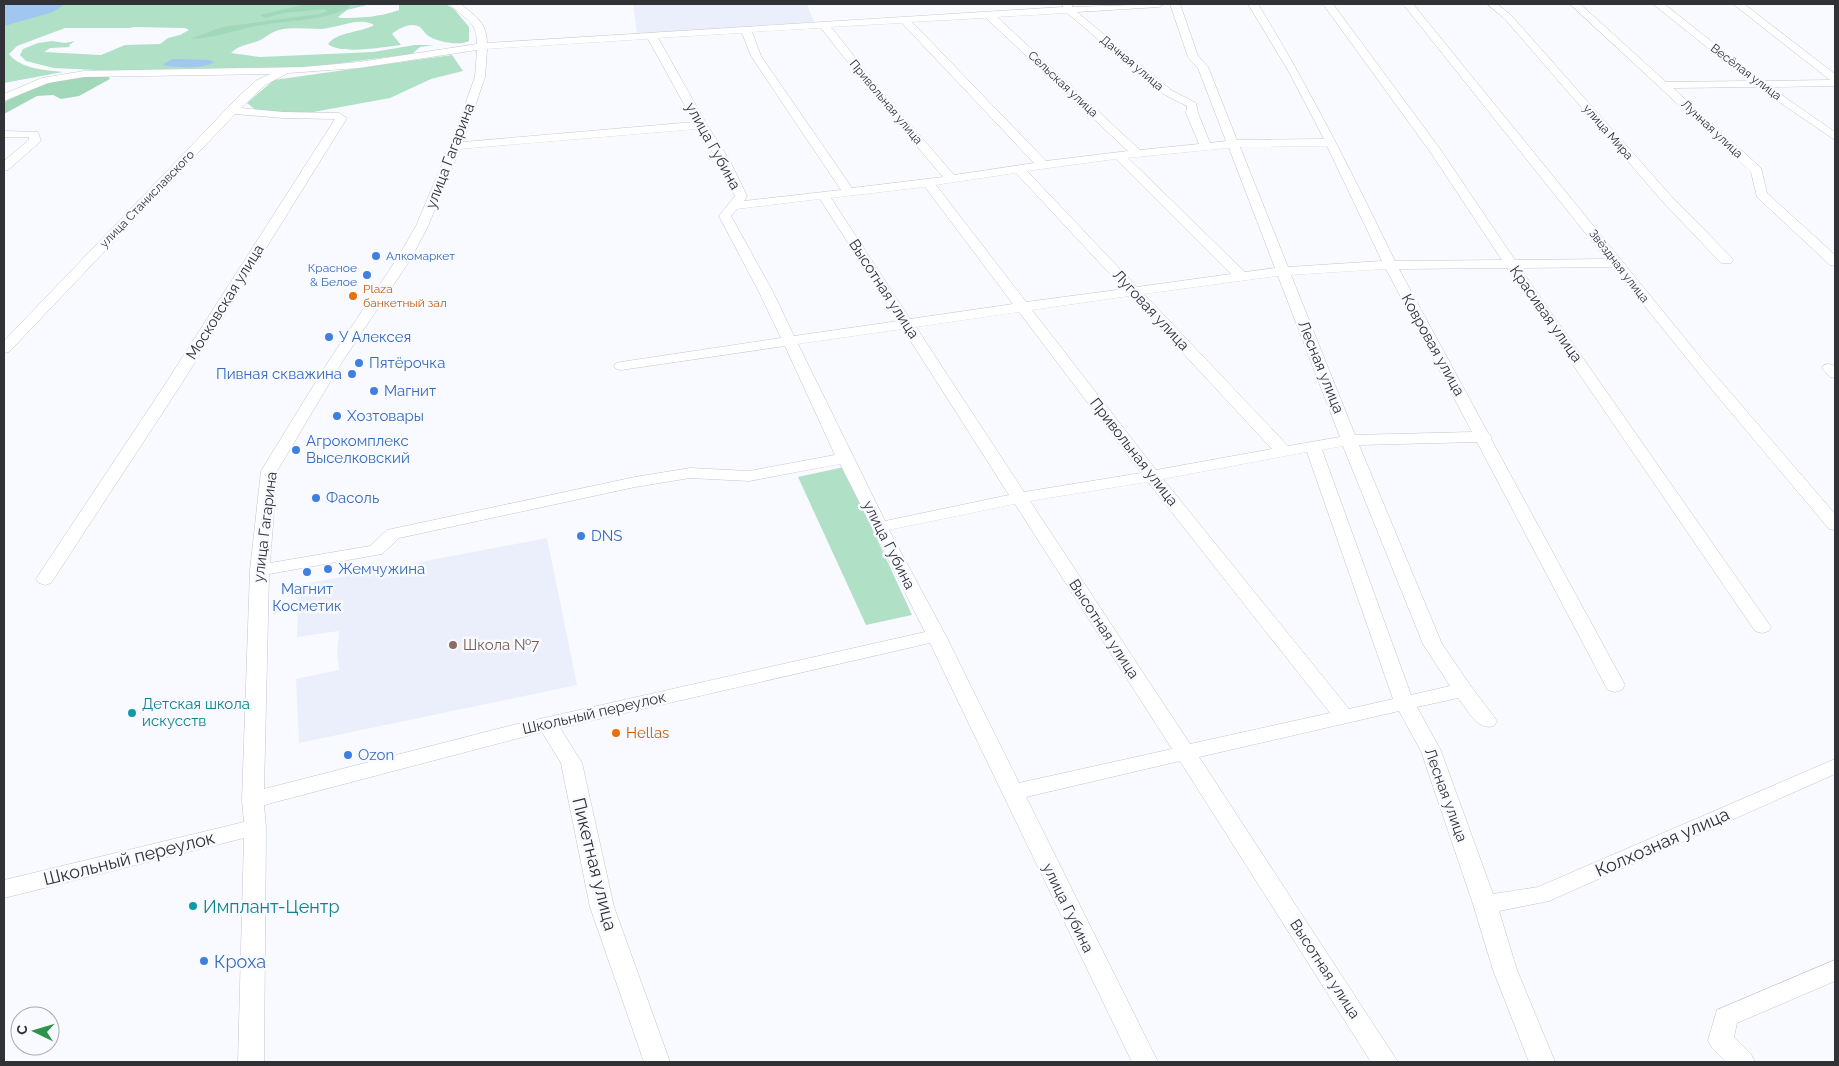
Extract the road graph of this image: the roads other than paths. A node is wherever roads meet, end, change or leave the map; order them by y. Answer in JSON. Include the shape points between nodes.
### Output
{"nodes":[{"id":1,"x":456,"y":4,"type":"edge"},
{"id":2,"x":971,"y":4,"type":"edge"},
{"id":3,"x":1159,"y":4,"type":"edge"},
{"id":4,"x":1175,"y":4,"type":"edge"},
{"id":5,"x":1253,"y":4,"type":"edge"},
{"id":6,"x":1328,"y":4,"type":"edge"},
{"id":7,"x":1408,"y":4,"type":"edge"},
{"id":8,"x":1492,"y":4,"type":"edge"},
{"id":9,"x":1575,"y":4,"type":"edge"},
{"id":10,"x":1658,"y":4,"type":"edge"},
{"id":11,"x":1738,"y":4,"type":"edge"},
{"id":12,"x":1068,"y":6,"type":"edge"},
{"id":13,"x":984,"y":14,"type":"junction"},
{"id":14,"x":904,"y":19,"type":"junction"},
{"id":15,"x":822,"y":24,"type":"junction"},
{"id":16,"x":746,"y":30,"type":"junction"},
{"id":17,"x":652,"y":35,"type":"junction"},
{"id":18,"x":482,"y":46,"type":"junction"},
{"id":19,"x":303,"y":70,"type":"junction"},
{"id":20,"x":1835,"y":79,"type":"edge"},
{"id":21,"x":1760,"y":84,"type":"junction"},
{"id":22,"x":1835,"y":84,"type":"edge"},
{"id":23,"x":1664,"y":85,"type":"junction"},
{"id":24,"x":4,"y":98,"type":"edge"},
{"id":25,"x":232,"y":110,"type":"junction"},
{"id":26,"x":701,"y":125,"type":"junction"},
{"id":27,"x":4,"y":134,"type":"edge"},
{"id":28,"x":1835,"y":136,"type":"edge"},
{"id":29,"x":1332,"y":142,"type":"junction"},
{"id":30,"x":1234,"y":144,"type":"junction"},
{"id":31,"x":456,"y":146,"type":"junction"},
{"id":32,"x":1206,"y":146,"type":"junction"},
{"id":33,"x":1138,"y":154,"type":"junction"},
{"id":34,"x":1120,"y":156,"type":"junction"},
{"id":35,"x":1043,"y":165,"type":"junction"},
{"id":36,"x":4,"y":167,"type":"edge"},
{"id":37,"x":1018,"y":169,"type":"junction"},
{"id":38,"x":951,"y":179,"type":"junction"},
{"id":39,"x":928,"y":182,"type":"junction"},
{"id":40,"x":849,"y":192,"type":"junction"},
{"id":41,"x":824,"y":196,"type":"junction"},
{"id":42,"x":732,"y":206,"type":"junction"},
{"id":43,"x":1726,"y":260,"type":"dead end"},
{"id":44,"x":1835,"y":262,"type":"edge"},
{"id":45,"x":1616,"y":263,"type":"junction"},
{"id":46,"x":1511,"y":264,"type":"junction"},
{"id":47,"x":1390,"y":265,"type":"junction"},
{"id":48,"x":1282,"y":271,"type":"junction"},
{"id":49,"x":1241,"y":276,"type":"junction"},
{"id":50,"x":1133,"y":291,"type":"junction"},
{"id":51,"x":1021,"y":307,"type":"junction"},
{"id":52,"x":907,"y":325,"type":"junction"},
{"id":53,"x":790,"y":341,"type":"junction"},
{"id":54,"x":4,"y":349,"type":"edge"},
{"id":55,"x":621,"y":366,"type":"dead end"},
{"id":56,"x":1484,"y":437,"type":"junction"},
{"id":57,"x":1350,"y":440,"type":"junction"},
{"id":58,"x":1312,"y":446,"type":"junction"},
{"id":59,"x":1284,"y":452,"type":"junction"},
{"id":60,"x":845,"y":458,"type":"junction"},
{"id":61,"x":1152,"y":476,"type":"junction"},
{"id":62,"x":1018,"y":498,"type":"junction"},
{"id":63,"x":1835,"y":525,"type":"edge"},
{"id":64,"x":880,"y":527,"type":"junction"},
{"id":65,"x":259,"y":570,"type":"junction"},
{"id":66,"x":45,"y":579,"type":"dead end"},
{"id":67,"x":1762,"y":627,"type":"dead end"},
{"id":68,"x":936,"y":636,"type":"junction"},
{"id":69,"x":1615,"y":685,"type":"dead end"},
{"id":70,"x":1463,"y":690,"type":"junction"},
{"id":71,"x":1404,"y":703,"type":"junction"},
{"id":72,"x":1344,"y":717,"type":"junction"},
{"id":73,"x":1487,"y":721,"type":"dead end"},
{"id":74,"x":548,"y":725,"type":"junction"},
{"id":75,"x":1186,"y":753,"type":"junction"},
{"id":76,"x":1835,"y":766,"type":"edge"},
{"id":77,"x":1012,"y":792,"type":"junction"},
{"id":78,"x":253,"y":800,"type":"junction"},
{"id":79,"x":255,"y":827,"type":"junction"},
{"id":80,"x":4,"y":889,"type":"edge"},
{"id":81,"x":1485,"y":904,"type":"junction"},
{"id":82,"x":1835,"y":970,"type":"edge"},
{"id":83,"x":251,"y":1062,"type":"edge"},
{"id":84,"x":657,"y":1062,"type":"edge"},
{"id":85,"x":1145,"y":1062,"type":"edge"},
{"id":86,"x":1385,"y":1062,"type":"edge"},
{"id":87,"x":1542,"y":1062,"type":"edge"},
{"id":88,"x":1742,"y":1062,"type":"edge"}],
"edges":[{"from":1,"to":18,"type":"street","name":"улица Гагарина","via":[[482,31]]},
{"from":2,"to":13,"type":"street","name":"Сельская улица"},
{"from":3,"to":12,"type":"street"},
{"from":4,"to":30,"type":"street","name":"Лесная улица","via":[[1193,57],[1203,67]]},
{"from":5,"to":29,"type":"street","name":"Ковровая улица"},
{"from":6,"to":46,"type":"street","name":"Красивая улица","via":[[1436,151]]},
{"from":7,"to":45,"type":"street","name":"Звёздная улица"},
{"from":8,"to":43,"type":"street","name":"улица Мира","via":[[1508,17],[1667,199]]},
{"from":9,"to":23,"type":"street","name":"Лунная улица"},
{"from":10,"to":21,"type":"street","name":"Весёлая улица"},
{"from":11,"to":20,"type":"street"},
{"from":12,"to":13,"type":"street"},
{"from":12,"to":32,"type":"street","name":"Дачная улица","via":[[1167,92],[1192,105],[1192,113]]},
{"from":13,"to":14,"type":"street"},
{"from":13,"to":33,"type":"street","name":"Сельская улица"},
{"from":14,"to":15,"type":"street","via":[[887,16]]},
{"from":14,"to":35,"type":"street"},
{"from":15,"to":16,"type":"street"},
{"from":15,"to":38,"type":"street","name":"Привольная улица"},
{"from":16,"to":17,"type":"street"},
{"from":16,"to":40,"type":"street","via":[[756,56]]},
{"from":17,"to":18,"type":"street"},
{"from":17,"to":26,"type":"street","name":"улица Губина"},
{"from":18,"to":19,"type":"street"},
{"from":18,"to":31,"type":"street","name":"улица Гагарина","via":[[480,77]]},
{"from":19,"to":24,"type":"street","via":[[84,74],[46,80]]},
{"from":19,"to":25,"type":"street","name":"улица Станиславского","via":[[268,78]]},
{"from":21,"to":22,"type":"street"},
{"from":21,"to":23,"type":"street"},
{"from":21,"to":28,"type":"street","name":"Весёлая улица"},
{"from":23,"to":44,"type":"street","name":"Лунная улица","via":[[1757,171],[1761,194]]},
{"from":25,"to":54,"type":"street","name":"улица Станиславского"},
{"from":25,"to":66,"type":"street","name":"Московская улица","via":[[342,118]]},
{"from":26,"to":31,"type":"street"},
{"from":26,"to":42,"type":"street","name":"улица Губина","via":[[741,196]]},
{"from":27,"to":36,"type":"street","via":[[34,134],[35,141]]},
{"from":29,"to":30,"type":"street"},
{"from":29,"to":47,"type":"street","name":"Ковровая улица"},
{"from":30,"to":32,"type":"street"},
{"from":30,"to":48,"type":"street","name":"Лесная улица"},
{"from":31,"to":65,"type":"street","name":"улица Гагарина","via":[[422,226],[269,471]]},
{"from":32,"to":33,"type":"street"},
{"from":33,"to":34,"type":"street"},
{"from":34,"to":35,"type":"street"},
{"from":34,"to":49,"type":"street"},
{"from":35,"to":37,"type":"street"},
{"from":37,"to":38,"type":"street"},
{"from":37,"to":50,"type":"street","name":"Луговая улица"},
{"from":38,"to":39,"type":"street"},
{"from":39,"to":40,"type":"street"},
{"from":39,"to":51,"type":"street","name":"Привольная улица"},
{"from":40,"to":41,"type":"street"},
{"from":41,"to":42,"type":"street"},
{"from":41,"to":52,"type":"street","name":"Высотная улица"},
{"from":42,"to":53,"type":"street","name":"улица Губина","via":[[724,216]]},
{"from":45,"to":46,"type":"street"},
{"from":45,"to":63,"type":"street","name":"Звёздная улица"},
{"from":46,"to":47,"type":"street"},
{"from":46,"to":67,"type":"street","name":"Красивая улица"},
{"from":47,"to":48,"type":"street"},
{"from":47,"to":56,"type":"street","name":"Ковровая улица"},
{"from":48,"to":49,"type":"street"},
{"from":48,"to":57,"type":"street","name":"Лесная улица"},
{"from":49,"to":50,"type":"street"},
{"from":50,"to":51,"type":"street"},
{"from":50,"to":59,"type":"street","name":"Луговая улица"},
{"from":51,"to":52,"type":"street"},
{"from":51,"to":61,"type":"street","name":"Привольная улица"},
{"from":52,"to":53,"type":"street"},
{"from":52,"to":62,"type":"street","name":"Высотная улица"},
{"from":53,"to":55,"type":"street"},
{"from":53,"to":60,"type":"street","name":"улица Губина"},
{"from":56,"to":57,"type":"street"},
{"from":56,"to":69,"type":"street","name":"Ковровая улица"},
{"from":57,"to":58,"type":"street"},
{"from":57,"to":70,"type":"street","name":"Лесная улица","via":[[1434,644]]},
{"from":58,"to":59,"type":"street"},
{"from":58,"to":71,"type":"street","name":"Лесная улица"},
{"from":59,"to":61,"type":"street"},
{"from":60,"to":64,"type":"street","name":"улица Губина"},
{"from":60,"to":65,"type":"street","via":[[749,476],[690,473],[635,482],[392,534],[376,550]]},
{"from":61,"to":62,"type":"street"},
{"from":61,"to":72,"type":"street","name":"Привольная улица"},
{"from":62,"to":64,"type":"street"},
{"from":62,"to":75,"type":"street","name":"Высотная улица"},
{"from":64,"to":68,"type":"street","name":"улица Губина"},
{"from":65,"to":78,"type":"street","name":"улица Гагарина"},
{"from":68,"to":74,"type":"street","name":"Школьный переулок"},
{"from":68,"to":77,"type":"street","name":"улица Губина"},
{"from":70,"to":71,"type":"street"},
{"from":70,"to":73,"type":"street","name":"Лесная улица"},
{"from":71,"to":72,"type":"street"},
{"from":71,"to":81,"type":"street","name":"Лесная улица","via":[[1431,751]]},
{"from":72,"to":75,"type":"street"},
{"from":74,"to":78,"type":"street","name":"Школьный переулок"},
{"from":74,"to":84,"type":"street","name":"Пикетная улица","via":[[571,763],[602,907]]},
{"from":75,"to":77,"type":"street"},
{"from":75,"to":86,"type":"street","name":"Высотная улица"},
{"from":76,"to":81,"type":"street","name":"Колхозная улица","via":[[1542,894]]},
{"from":77,"to":85,"type":"street","name":"улица Губина"},
{"from":78,"to":79,"type":"street","name":"улица Гагарина"},
{"from":79,"to":80,"type":"street","name":"Школьный переулок"},
{"from":79,"to":83,"type":"street","name":"улица Гагарина"},
{"from":81,"to":87,"type":"street","name":"Лесная улица","via":[[1505,970]]},
{"from":82,"to":88,"type":"street","via":[[1726,1017],[1720,1040]]}]}
